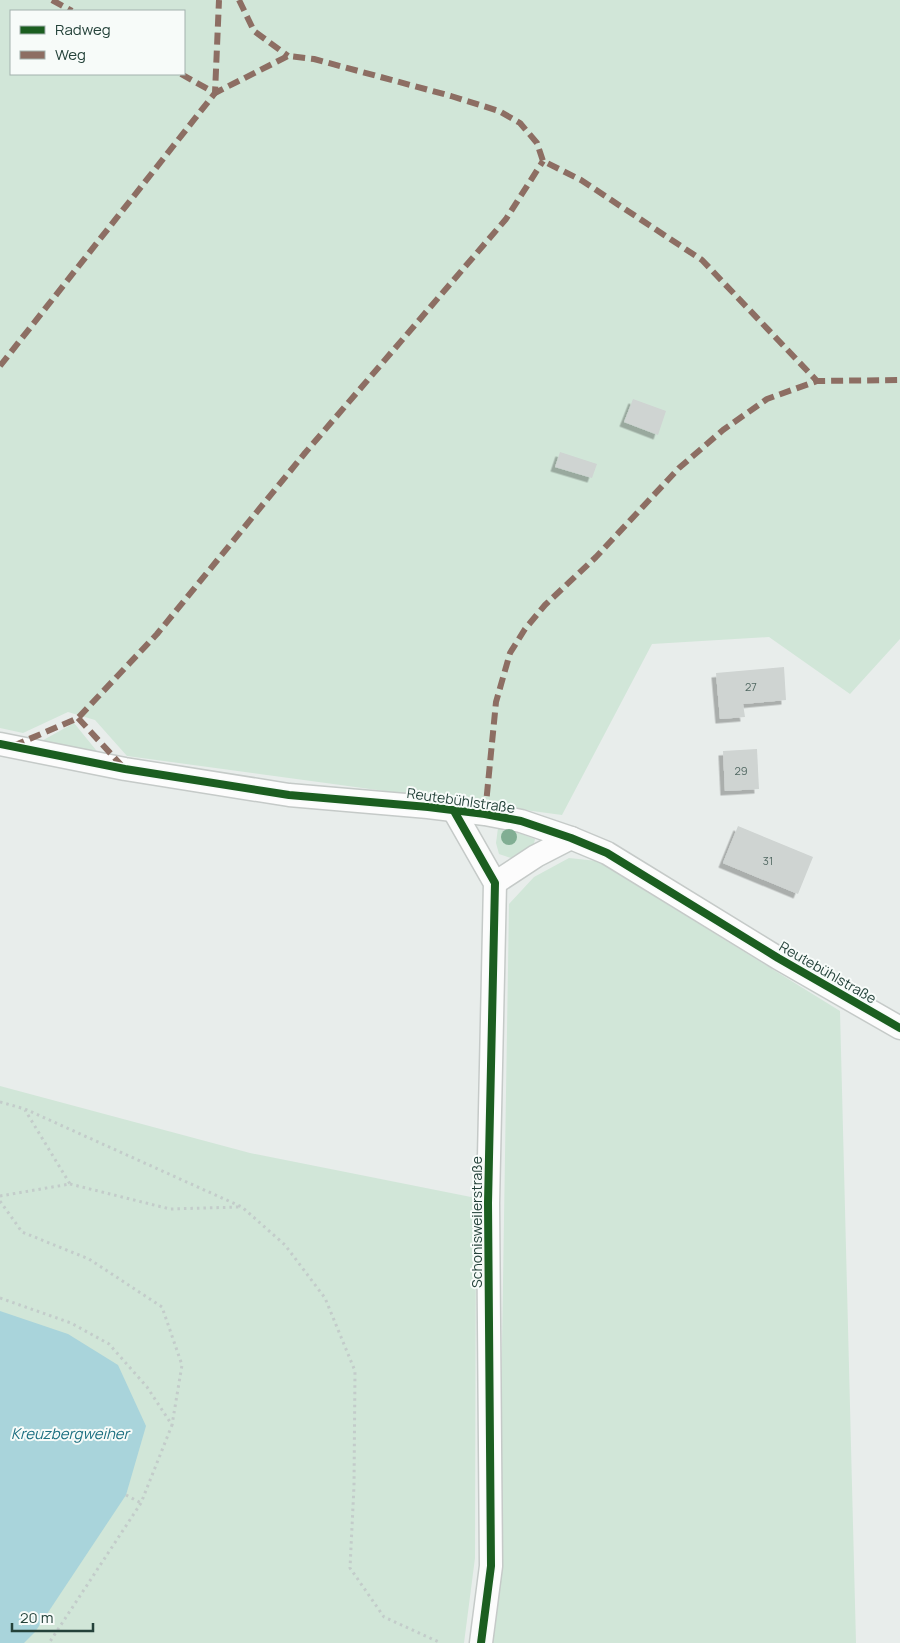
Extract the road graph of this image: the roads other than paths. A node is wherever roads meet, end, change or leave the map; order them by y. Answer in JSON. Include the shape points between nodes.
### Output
{"nodes":[{"id":1,"x":0,"y":744,"type":"edge"},
{"id":2,"x":454,"y":811,"type":"junction"},
{"id":3,"x":571,"y":838,"type":"junction"},
{"id":4,"x":495,"y":884,"type":"junction"},
{"id":5,"x":900,"y":1028,"type":"edge"},
{"id":6,"x":481,"y":1643,"type":"edge"}],
"edges":[{"from":1,"to":2,"type":"street","name":"Reutebühlstraße","via":[[124,769],[289,795]]},
{"from":2,"to":3,"type":"street","name":"Reutebühlstraße","via":[[522,821]]},
{"from":2,"to":4,"type":"street"},
{"from":3,"to":4,"type":"street","via":[[536,856]]},
{"from":3,"to":5,"type":"street","name":"Reutebühlstraße","via":[[607,853]]},
{"from":4,"to":6,"type":"street","name":"Schonisweilerstraße","via":[[488,1203],[491,1566]]}]}
